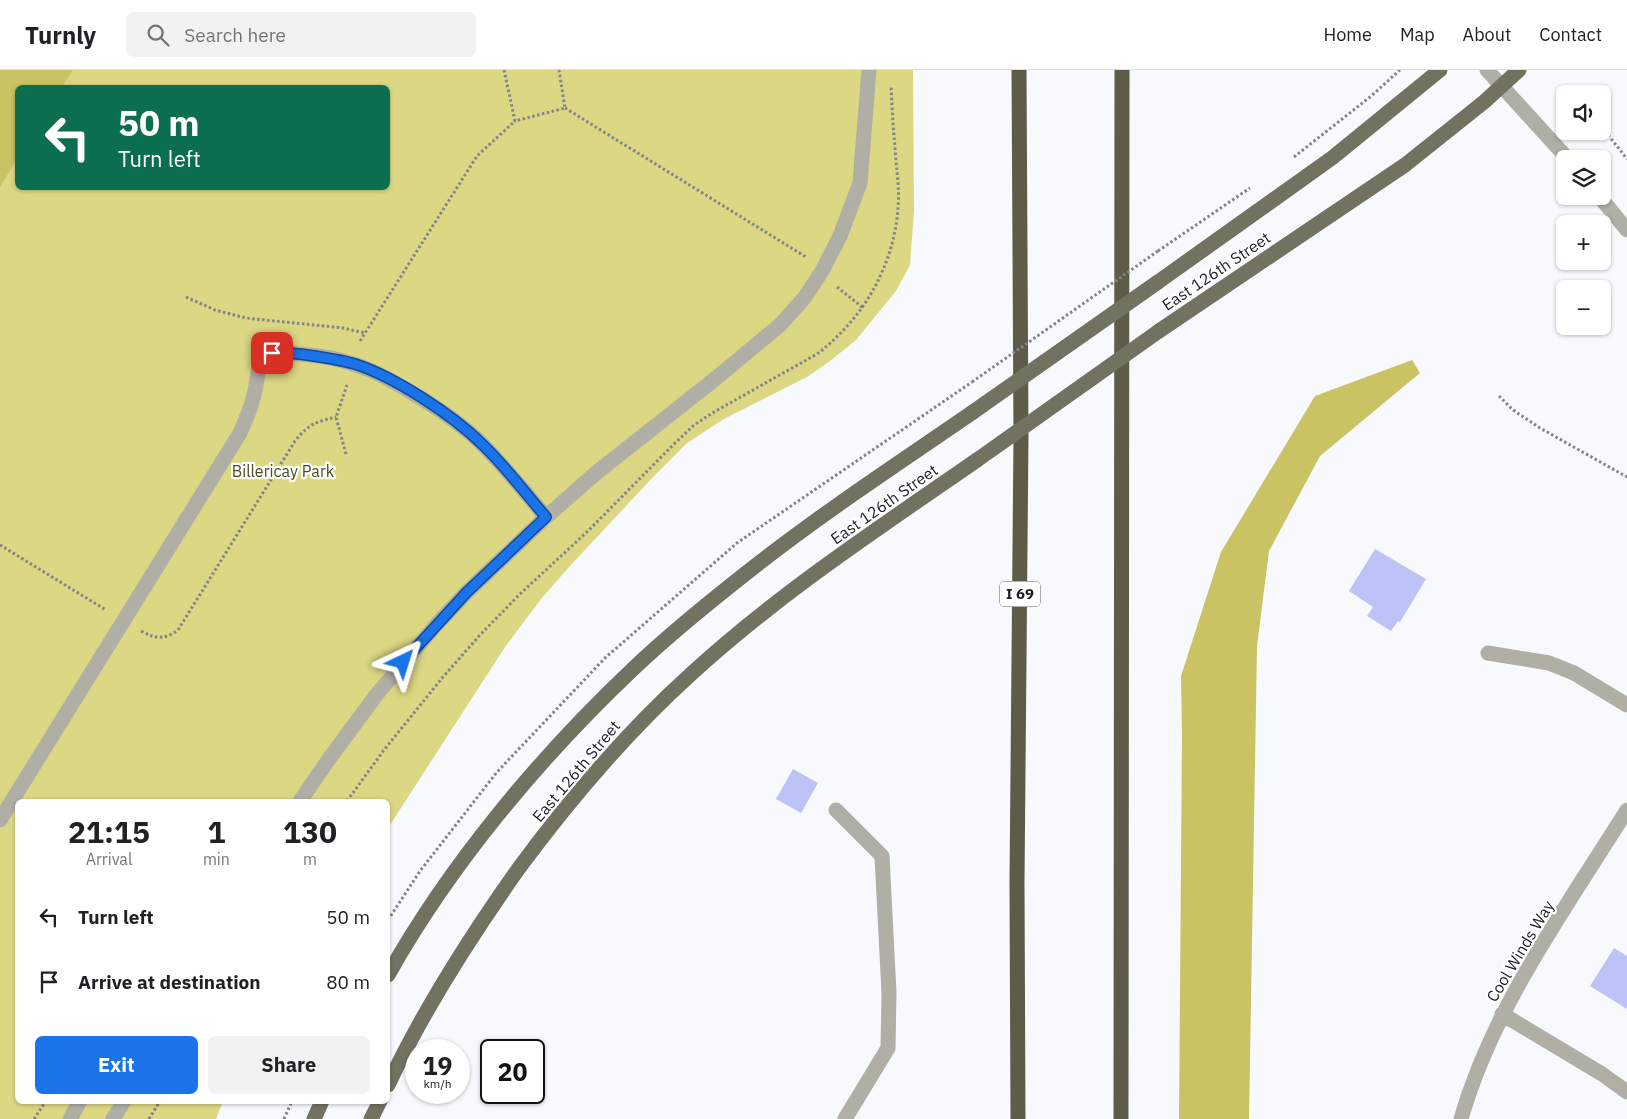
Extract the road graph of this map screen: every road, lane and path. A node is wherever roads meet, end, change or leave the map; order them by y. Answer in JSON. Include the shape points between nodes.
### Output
{"nodes":[{"id":1,"x":504,"y":70,"type":"edge"},
{"id":2,"x":559,"y":70,"type":"edge"},
{"id":3,"x":869,"y":70,"type":"edge"},
{"id":4,"x":1019,"y":70,"type":"edge"},
{"id":5,"x":1122,"y":70,"type":"edge"},
{"id":6,"x":1400,"y":70,"type":"edge"},
{"id":7,"x":1440,"y":70,"type":"edge"},
{"id":8,"x":1488,"y":70,"type":"edge"},
{"id":9,"x":1519,"y":70,"type":"edge"},
{"id":10,"x":891,"y":78,"type":"dead end"},
{"id":11,"x":1502,"y":86,"type":"junction"},
{"id":12,"x":565,"y":108,"type":"junction"},
{"id":13,"x":515,"y":121,"type":"junction"},
{"id":14,"x":1611,"y":139,"type":"edge"},
{"id":15,"x":1560,"y":150,"type":"edge"},
{"id":16,"x":1293,"y":158,"type":"dead end"},
{"id":17,"x":1627,"y":159,"type":"edge"},
{"id":18,"x":1253,"y":186,"type":"dead end"},
{"id":19,"x":1606,"y":205,"type":"edge"},
{"id":20,"x":1627,"y":230,"type":"edge"},
{"id":21,"x":822,"y":271,"type":"junction"},
{"id":22,"x":186,"y":297,"type":"dead end"},
{"id":23,"x":862,"y":307,"type":"junction"},
{"id":24,"x":365,"y":333,"type":"junction"},
{"id":25,"x":360,"y":342,"type":"dead end"},
{"id":26,"x":972,"y":382,"type":"dead end"},
{"id":27,"x":347,"y":385,"type":"dead end"},
{"id":28,"x":1499,"y":396,"type":"dead end"},
{"id":29,"x":346,"y":454,"type":"dead end"},
{"id":30,"x":1627,"y":478,"type":"edge"},
{"id":31,"x":546,"y":517,"type":"junction"},
{"id":32,"x":1488,"y":653,"type":"dead end"},
{"id":33,"x":1627,"y":705,"type":"edge"},
{"id":34,"x":301,"y":799,"type":"edge"},
{"id":35,"x":348,"y":799,"type":"edge"},
{"id":36,"x":836,"y":810,"type":"dead end"},
{"id":37,"x":1627,"y":810,"type":"edge"},
{"id":38,"x":0,"y":820,"type":"edge"},
{"id":39,"x":390,"y":972,"type":"edge"},
{"id":40,"x":1502,"y":1014,"type":"junction"},
{"id":41,"x":390,"y":1081,"type":"edge"},
{"id":42,"x":1627,"y":1092,"type":"edge"},
{"id":43,"x":44,"y":1104,"type":"edge"},
{"id":44,"x":78,"y":1104,"type":"edge"},
{"id":45,"x":122,"y":1104,"type":"edge"},
{"id":46,"x":158,"y":1104,"type":"edge"},
{"id":47,"x":291,"y":1104,"type":"edge"},
{"id":48,"x":321,"y":1104,"type":"edge"},
{"id":49,"x":378,"y":1104,"type":"edge"},
{"id":50,"x":34,"y":1119,"type":"edge"},
{"id":51,"x":70,"y":1119,"type":"edge"},
{"id":52,"x":113,"y":1119,"type":"edge"},
{"id":53,"x":149,"y":1119,"type":"edge"},
{"id":54,"x":284,"y":1119,"type":"edge"},
{"id":55,"x":314,"y":1119,"type":"edge"},
{"id":56,"x":371,"y":1119,"type":"edge"},
{"id":57,"x":845,"y":1119,"type":"edge"},
{"id":58,"x":1018,"y":1119,"type":"edge"},
{"id":59,"x":1121,"y":1119,"type":"edge"},
{"id":60,"x":1461,"y":1119,"type":"edge"}],
"edges":[{"from":1,"to":13,"type":"path"},
{"from":2,"to":12,"type":"path"},
{"from":3,"to":21,"type":"street","via":[[860,183],[840,236]]},
{"from":4,"to":58,"type":"highway","number":"I 69"},
{"from":5,"to":59,"type":"highway"},
{"from":6,"to":16,"type":"path"},
{"from":7,"to":39,"type":"main road","name":"East 126th Street","bridge":true,"via":[[1332,158],[755,566],[634,667],[505,805],[448,881]]},
{"from":8,"to":11,"type":"street"},
{"from":9,"to":11,"type":"main road","name":"East 126th Street"},
{"from":10,"to":23,"type":"path","via":[[898,208],[883,271],[876,288]]},
{"from":11,"to":15,"type":"street"},
{"from":11,"to":41,"type":"main road","name":"East 126th Street","bridge":true,"via":[[1405,166],[1159,331],[843,553],[763,613],[689,676],[608,757],[538,843],[481,923],[418,1026]]},
{"from":12,"to":13,"type":"path"},
{"from":12,"to":21,"type":"path","via":[[811,260]]},
{"from":13,"to":24,"type":"path","via":[[477,156]]},
{"from":14,"to":17,"type":"path"},
{"from":18,"to":26,"type":"path","bridge":true},
{"from":19,"to":20,"type":"street"},
{"from":21,"to":23,"type":"path"},
{"from":21,"to":31,"type":"street","via":[[780,325]]},
{"from":22,"to":24,"type":"path","via":[[214,310],[246,318]]},
{"from":23,"to":35,"type":"path","via":[[849,326],[817,354],[714,412],[672,446],[480,635],[384,750]]},
{"from":24,"to":25,"type":"path"},
{"from":27,"to":29,"type":"path","via":[[336,417]]},
{"from":28,"to":30,"type":"path","via":[[1540,428]]},
{"from":31,"to":34,"type":"street","via":[[467,592],[403,662]]},
{"from":31,"to":38,"type":"street","via":[[466,429],[385,377],[333,359],[284,352],[260,354],[258,383],[240,433]]},
{"from":32,"to":33,"type":"street","via":[[1549,663],[1574,673]]},
{"from":36,"to":57,"type":"street","via":[[882,856],[889,993],[888,1048]]},
{"from":37,"to":40,"type":"street","name":"Cool Winds Way"},
{"from":40,"to":42,"type":"street"},
{"from":40,"to":60,"type":"street","name":"Cool Winds Way","via":[[1470,1088]]},
{"from":43,"to":50,"type":"path"},
{"from":44,"to":51,"type":"street"},
{"from":45,"to":52,"type":"street"},
{"from":46,"to":53,"type":"path"},
{"from":47,"to":54,"type":"path"},
{"from":48,"to":55,"type":"main road"},
{"from":49,"to":56,"type":"main road"}]}
